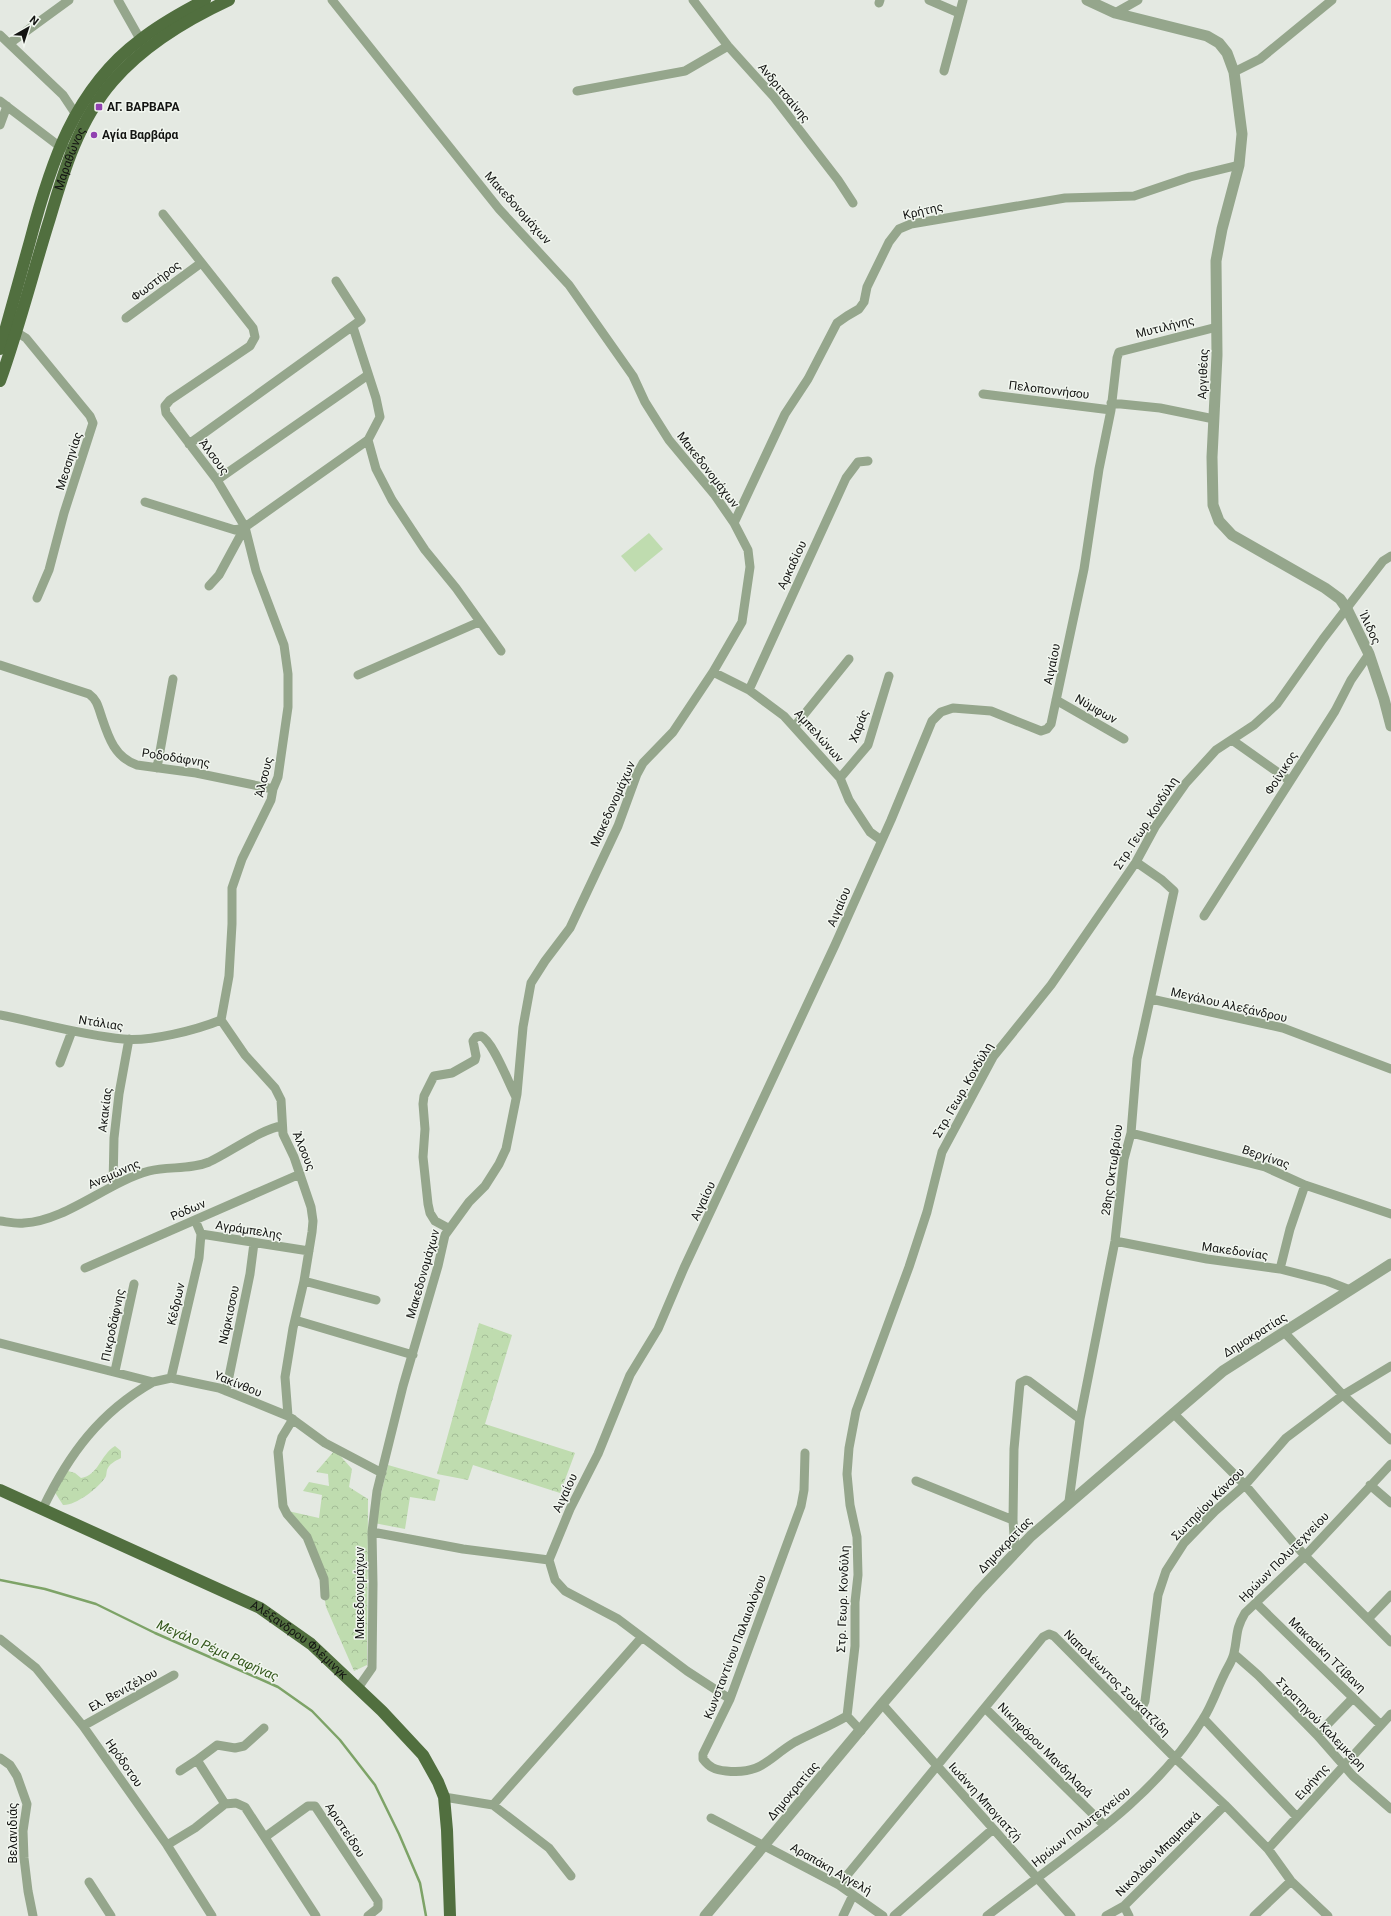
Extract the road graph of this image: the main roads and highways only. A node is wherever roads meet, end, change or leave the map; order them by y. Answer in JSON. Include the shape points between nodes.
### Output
{"nodes":[{"id":1,"x":228,"y":0,"type":"edge"},
{"id":2,"x":200,"y":1,"type":"edge"},
{"id":3,"x":0,"y":349,"type":"edge"},
{"id":4,"x":0,"y":381,"type":"edge"},
{"id":5,"x":1,"y":1494,"type":"edge"},
{"id":6,"x":450,"y":1916,"type":"edge"}],
"edges":[{"from":1,"to":4,"type":"main road","name":"Μαραθώνος","via":[[147,48],[126,66],[100,99],[67,161]]},
{"from":2,"to":3,"type":"main road","name":"Μαραθώνος","via":[[140,39],[103,75],[76,113],[59,146],[42,196]]},
{"from":5,"to":6,"type":"main road","name":"Αλέξανδρου Φλέμινγκ","via":[[43,1508],[260,1608],[296,1632],[358,1688],[423,1755],[438,1782],[444,1797],[447,1830]]}]}
